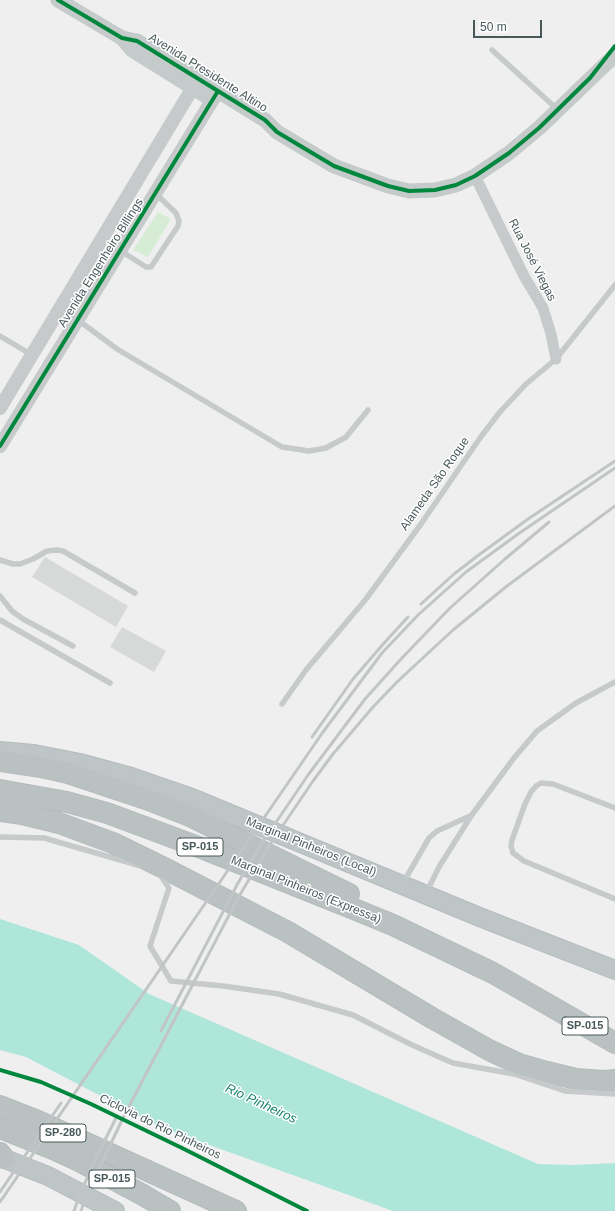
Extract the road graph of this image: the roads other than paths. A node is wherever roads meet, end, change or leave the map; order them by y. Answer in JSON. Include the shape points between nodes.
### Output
{"nodes":[{"id":1,"x":58,"y":0,"type":"edge"},
{"id":2,"x":615,"y":46,"type":"edge"},
{"id":3,"x":492,"y":50,"type":"dead end"},
{"id":4,"x":615,"y":55,"type":"edge"},
{"id":5,"x":590,"y":78,"type":"junction"},
{"id":6,"x":196,"y":83,"type":"junction"},
{"id":7,"x":216,"y":96,"type":"junction"},
{"id":8,"x":558,"y":110,"type":"junction"},
{"id":9,"x":476,"y":176,"type":"junction"},
{"id":10,"x":156,"y":194,"type":"junction"},
{"id":11,"x":115,"y":217,"type":"junction"},
{"id":12,"x":134,"y":229,"type":"junction"},
{"id":13,"x":121,"y":252,"type":"junction"},
{"id":14,"x":615,"y":285,"type":"edge"},
{"id":15,"x":60,"y":309,"type":"junction"},
{"id":16,"x":78,"y":320,"type":"junction"},
{"id":17,"x":0,"y":336,"type":"edge"},
{"id":18,"x":32,"y":355,"type":"junction"},
{"id":19,"x":556,"y":358,"type":"junction"},
{"id":20,"x":0,"y":408,"type":"edge"},
{"id":21,"x":368,"y":410,"type":"dead end"},
{"id":22,"x":0,"y":446,"type":"edge"},
{"id":23,"x":0,"y":560,"type":"edge"},
{"id":24,"x":135,"y":592,"type":"dead end"},
{"id":25,"x":0,"y":596,"type":"edge"},
{"id":26,"x":0,"y":620,"type":"edge"},
{"id":27,"x":73,"y":646,"type":"dead end"},
{"id":28,"x":615,"y":682,"type":"edge"},
{"id":29,"x":110,"y":683,"type":"dead end"},
{"id":30,"x":282,"y":704,"type":"dead end"},
{"id":31,"x":0,"y":751,"type":"edge"},
{"id":32,"x":0,"y":761,"type":"edge"},
{"id":33,"x":0,"y":790,"type":"edge"},
{"id":34,"x":615,"y":808,"type":"edge"},
{"id":35,"x":0,"y":811,"type":"edge"},
{"id":36,"x":470,"y":816,"type":"junction"},
{"id":37,"x":0,"y":837,"type":"edge"},
{"id":38,"x":402,"y":885,"type":"junction"},
{"id":39,"x":425,"y":894,"type":"junction"},
{"id":40,"x":615,"y":899,"type":"edge"},
{"id":41,"x":393,"y":925,"type":"junction"},
{"id":42,"x":615,"y":970,"type":"edge"},
{"id":43,"x":615,"y":1043,"type":"edge"},
{"id":44,"x":615,"y":1080,"type":"edge"},
{"id":45,"x":615,"y":1094,"type":"edge"},
{"id":46,"x":0,"y":1106,"type":"edge"},
{"id":47,"x":0,"y":1128,"type":"edge"},
{"id":48,"x":1,"y":1156,"type":"edge"},
{"id":49,"x":115,"y":1211,"type":"edge"},
{"id":50,"x":170,"y":1211,"type":"edge"},
{"id":51,"x":236,"y":1211,"type":"edge"}],
"edges":[{"from":1,"to":6,"type":"main road","name":"Avenida Presidente Altino","via":[[122,38],[132,50]]},
{"from":2,"to":5,"type":"main road","name":"Avenida Presidente Altino"},
{"from":3,"to":8,"type":"lane"},
{"from":4,"to":5,"type":"main road","name":"Avenida Presidente Altino"},
{"from":5,"to":8,"type":"main road","name":"Avenida Presidente Altino"},
{"from":6,"to":7,"type":"main road","name":"Avenida Presidente Altino"},
{"from":6,"to":11,"type":"street","name":"Avenida Engenheiro Billings"},
{"from":7,"to":9,"type":"main road","name":"Avenida Presidente Altino","via":[[260,129],[277,132],[334,166],[388,186],[409,191],[434,190],[456,185]]},
{"from":7,"to":10,"type":"street","name":"Avenida Engenheiro Billings"},
{"from":8,"to":9,"type":"main road","name":"Avenida Presidente Altino","via":[[539,128]]},
{"from":9,"to":19,"type":"street","name":"Rua José Viegas","via":[[524,276],[543,308]]},
{"from":10,"to":12,"type":"street","name":"Avenida Engenheiro Billings"},
{"from":10,"to":13,"type":"lane","via":[[176,213],[178,226],[151,267]]},
{"from":11,"to":12,"type":"street"},
{"from":11,"to":15,"type":"street","name":"Avenida Engenheiro Billings"},
{"from":12,"to":13,"type":"street","name":"Avenida Engenheiro Billings"},
{"from":13,"to":16,"type":"street","name":"Avenida Engenheiro Billings"},
{"from":14,"to":19,"type":"lane","name":"Alameda São Roque"},
{"from":15,"to":16,"type":"lane"},
{"from":15,"to":18,"type":"street","name":"Avenida Engenheiro Billings"},
{"from":16,"to":21,"type":"lane","via":[[117,349],[282,447],[309,451],[326,448],[346,438]]},
{"from":16,"to":22,"type":"street","name":"Avenida Engenheiro Billings"},
{"from":17,"to":18,"type":"lane"},
{"from":18,"to":20,"type":"street","name":"Avenida Engenheiro Billings"},
{"from":19,"to":30,"type":"lane","name":"Alameda São Roque","via":[[526,384],[499,413],[422,524]]},
{"from":23,"to":24,"type":"lane","via":[[20,564],[47,551],[63,551]]},
{"from":25,"to":27,"type":"lane","via":[[12,611],[23,619]]},
{"from":26,"to":29,"type":"lane"},
{"from":28,"to":36,"type":"lane","via":[[576,703],[537,731]]},
{"from":31,"to":38,"type":"highway","name":"Marginal Pinheiros (Local)","via":[[34,754],[80,763],[131,777],[192,798]]},
{"from":32,"to":41,"type":"highway","via":[[68,773],[190,816],[342,890],[376,910]]},
{"from":33,"to":41,"type":"highway","name":"Marginal Pinheiros (Expressa)","number":"SP-015","via":[[67,802],[107,813]]},
{"from":34,"to":40,"type":"lane","via":[[553,784],[541,783],[531,792],[525,804],[511,846],[514,853],[524,861]]},
{"from":35,"to":44,"type":"highway","via":[[59,824],[113,843],[288,932],[432,1018],[519,1064],[576,1078]]},
{"from":36,"to":38,"type":"lane","via":[[437,831],[429,838]]},
{"from":36,"to":39,"type":"lane"},
{"from":37,"to":45,"type":"lane","via":[[44,838],[157,871],[169,888],[150,946],[170,981],[279,994],[353,1015],[453,1063],[514,1074],[565,1091]]},
{"from":38,"to":39,"type":"highway","name":"Marginal Pinheiros (Local)"},
{"from":39,"to":42,"type":"highway","name":"Marginal Pinheiros (Local)"},
{"from":41,"to":43,"type":"highway","name":"Marginal Pinheiros (Expressa)","number":"SP-015","via":[[493,974]]},
{"from":46,"to":51,"type":"highway","number":"SP-280"},
{"from":47,"to":50,"type":"highway","number":"SP-015","via":[[77,1160]]},
{"from":48,"to":49,"type":"highway","via":[[48,1176]]}]}
